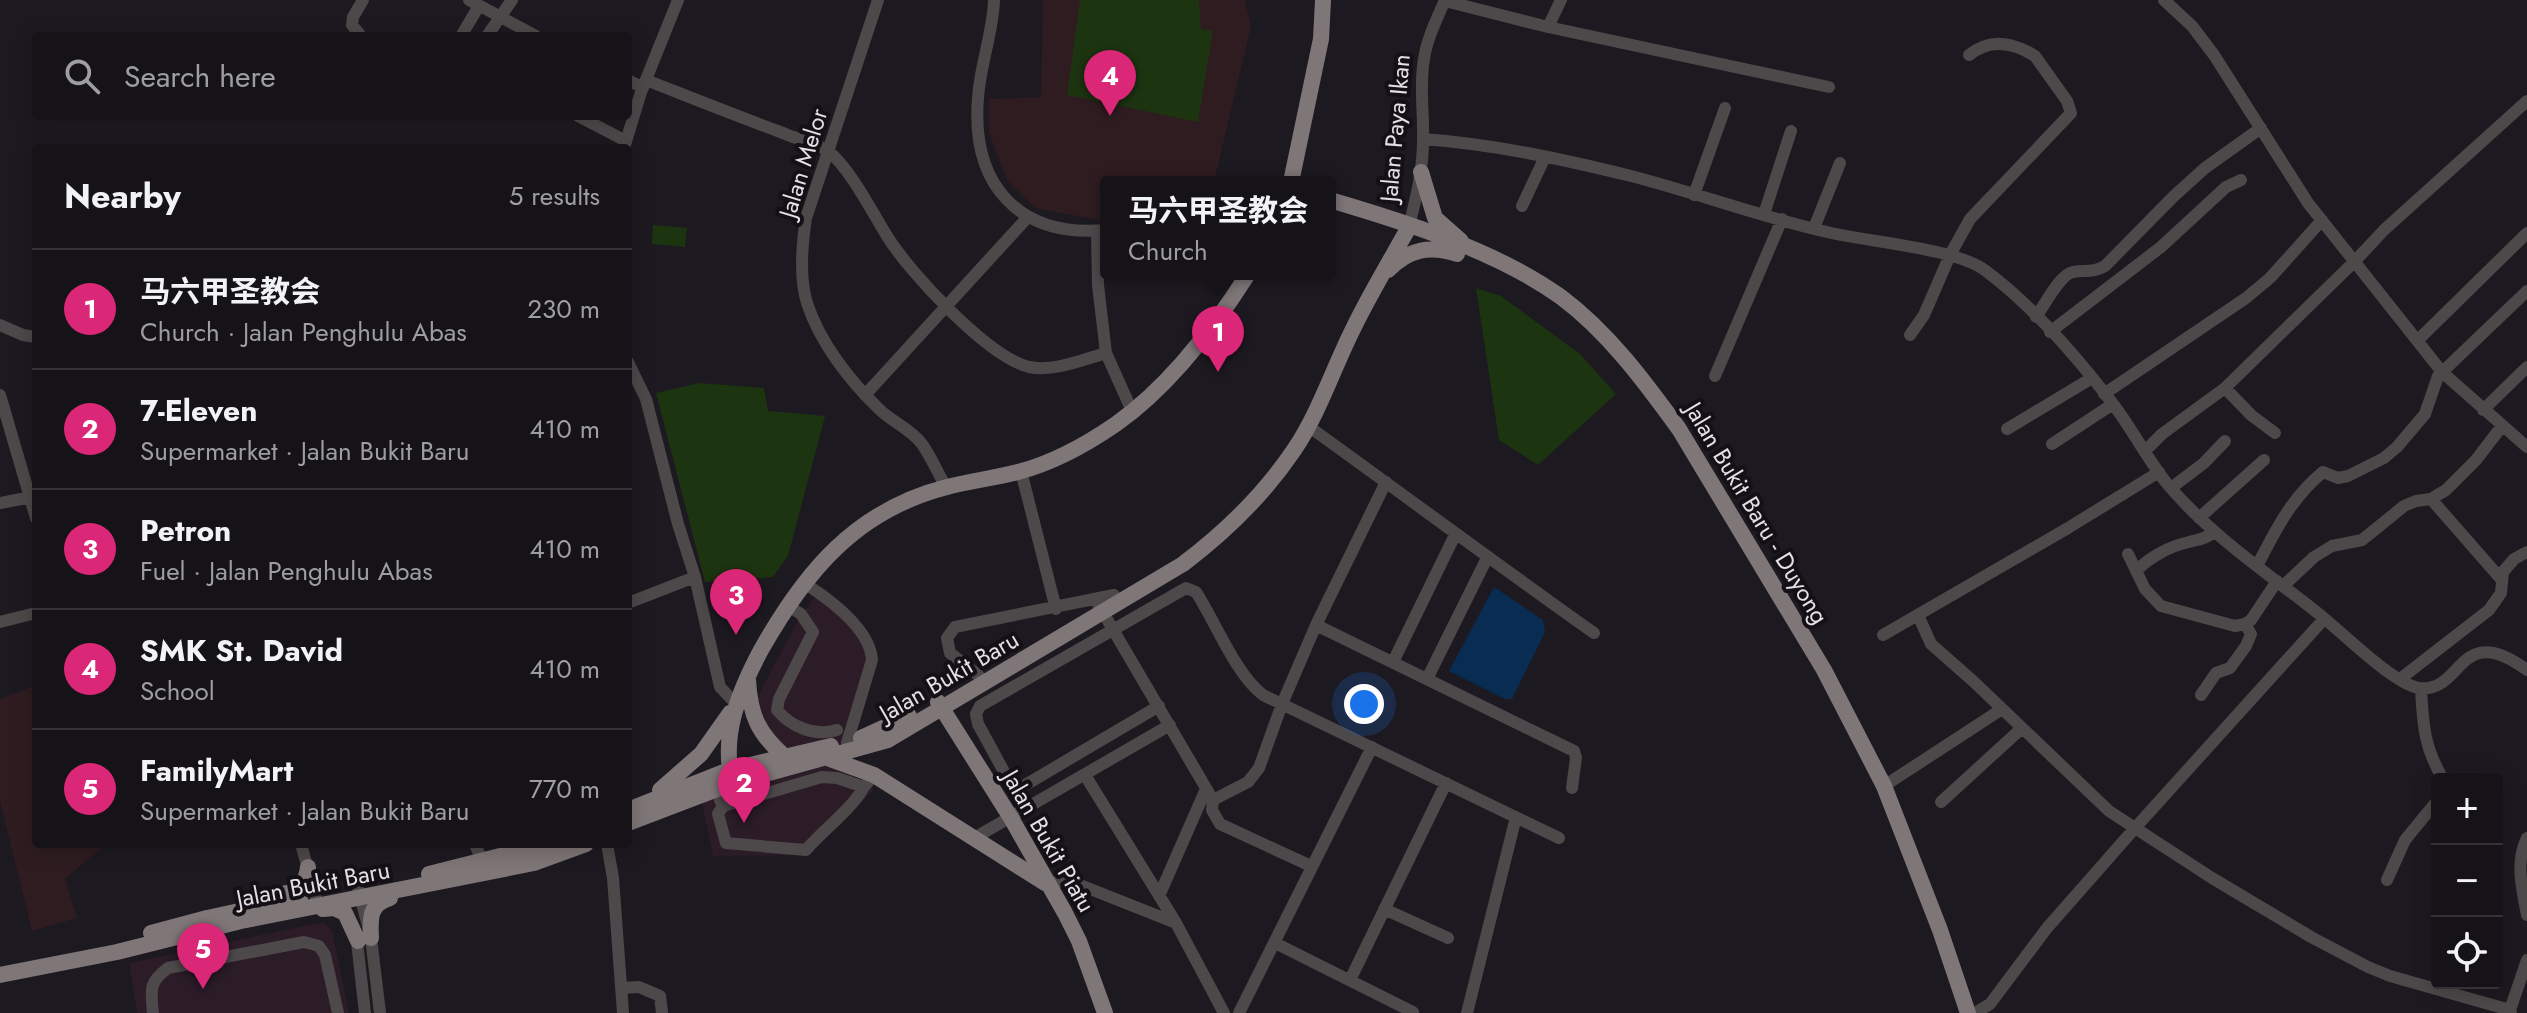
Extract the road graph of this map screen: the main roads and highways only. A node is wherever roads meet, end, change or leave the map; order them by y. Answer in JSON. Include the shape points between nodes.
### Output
{"nodes":[{"id":1,"x":1323,"y":0,"type":"edge"},
{"id":2,"x":1421,"y":172,"type":"road end"},
{"id":3,"x":1292,"y":176,"type":"edge"},
{"id":4,"x":1336,"y":202,"type":"edge"},
{"id":5,"x":1409,"y":227,"type":"junction"},
{"id":6,"x":1472,"y":250,"type":"junction"},
{"id":7,"x":1525,"y":274,"type":"junction"},
{"id":8,"x":1244,"y":280,"type":"edge"},
{"id":9,"x":1379,"y":280,"type":"junction"},
{"id":10,"x":1246,"y":506,"type":"junction"},
{"id":11,"x":1101,"y":608,"type":"junction"},
{"id":12,"x":748,"y":679,"type":"junction"},
{"id":13,"x":736,"y":704,"type":"junction"},
{"id":14,"x":940,"y":705,"type":"junction"},
{"id":15,"x":784,"y":756,"type":"junction"},
{"id":16,"x":824,"y":759,"type":"junction"},
{"id":17,"x":726,"y":781,"type":"junction"},
{"id":18,"x":632,"y":807,"type":"edge"},
{"id":19,"x":632,"y":809,"type":"edge"},
{"id":20,"x":632,"y":821,"type":"edge"},
{"id":21,"x":532,"y":848,"type":"edge"},
{"id":22,"x":577,"y":848,"type":"edge"},
{"id":23,"x":308,"y":867,"type":"road end"},
{"id":24,"x":501,"y":870,"type":"junction"},
{"id":25,"x":1046,"y":884,"type":"junction"},
{"id":26,"x":353,"y":893,"type":"junction"},
{"id":27,"x":317,"y":900,"type":"junction"},
{"id":28,"x":182,"y":925,"type":"junction"},
{"id":29,"x":205,"y":932,"type":"junction"},
{"id":30,"x":0,"y":964,"type":"edge"},
{"id":31,"x":0,"y":975,"type":"edge"},
{"id":32,"x":1105,"y":1013,"type":"edge"},
{"id":33,"x":1968,"y":1013,"type":"edge"}],
"edges":[{"from":1,"to":3,"type":"main road","via":[[1321,39]]},
{"from":2,"to":6,"type":"main road","via":[[1435,218]]},
{"from":4,"to":5,"type":"main road","name":"Jalan Bukit Baru - Duyong"},
{"from":5,"to":6,"type":"main road","name":"Jalan Bukit Baru - Duyong"},
{"from":5,"to":9,"type":"main road","name":"Jalan Paya Ikan"},
{"from":6,"to":7,"type":"main road","name":"Jalan Bukit Baru - Duyong"},
{"from":7,"to":9,"type":"main road","via":[[1427,249],[1405,256]]},
{"from":7,"to":33,"type":"main road","name":"Jalan Bukit Baru - Duyong","via":[[1562,298],[1611,342],[1679,429],[1824,670],[1884,786]]},
{"from":8,"to":12,"type":"main road","via":[[1165,383],[1117,424],[1066,454],[900,503],[860,526],[804,583]]},
{"from":9,"to":10,"type":"main road","name":"Jalan Paya Ikan","via":[[1308,426],[1280,469]]},
{"from":10,"to":11,"type":"main road","name":"Jalan Paya Ikan"},
{"from":10,"to":11,"type":"main road","name":"Jalan Paya Ikan","via":[[1183,564]]},
{"from":11,"to":14,"type":"main road","name":"Jalan Bukit Baru"},
{"from":12,"to":13,"type":"main road"},
{"from":12,"to":15,"type":"main road","via":[[753,716]]},
{"from":13,"to":17,"type":"main road"},
{"from":13,"to":18,"type":"main road","via":[[692,763]]},
{"from":14,"to":15,"type":"main road","name":"Jalan Bukit Baru","via":[[892,725]]},
{"from":14,"to":16,"type":"main road","name":"Jalan Bukit Baru","via":[[888,740]]},
{"from":14,"to":25,"type":"main road","name":"Jalan Bukit Piatu","via":[[1018,814]]},
{"from":15,"to":17,"type":"main road","name":"Jalan Bukit Baru"},
{"from":16,"to":17,"type":"main road","name":"Jalan Bukit Baru"},
{"from":16,"to":25,"type":"main road","via":[[837,760],[976,837]]},
{"from":17,"to":19,"type":"main road","name":"Jalan Bukit Baru"},
{"from":17,"to":20,"type":"main road","name":"Jalan Bukit Baru"},
{"from":21,"to":26,"type":"main road","name":"Jalan Bukit Baru"},
{"from":22,"to":24,"type":"main road","name":"Jalan Bukit Baru"},
{"from":23,"to":28,"type":"main road","via":[[307,879],[292,892],[234,904]]},
{"from":24,"to":26,"type":"main road","name":"Jalan Bukit Baru"},
{"from":24,"to":29,"type":"main road","via":[[380,901],[365,940],[345,913],[334,908]]},
{"from":25,"to":32,"type":"main road","name":"Jalan Bukit Piatu","via":[[1079,941]]},
{"from":26,"to":27,"type":"main road","name":"Jalan Bukit Baru"},
{"from":27,"to":28,"type":"main road","name":"Jalan Bukit Baru"},
{"from":27,"to":29,"type":"main road","name":"Jalan Bukit Baru"},
{"from":28,"to":30,"type":"main road","name":"Jalan Bukit Baru"},
{"from":29,"to":31,"type":"main road","name":"Jalan Bukit Baru"}]}
